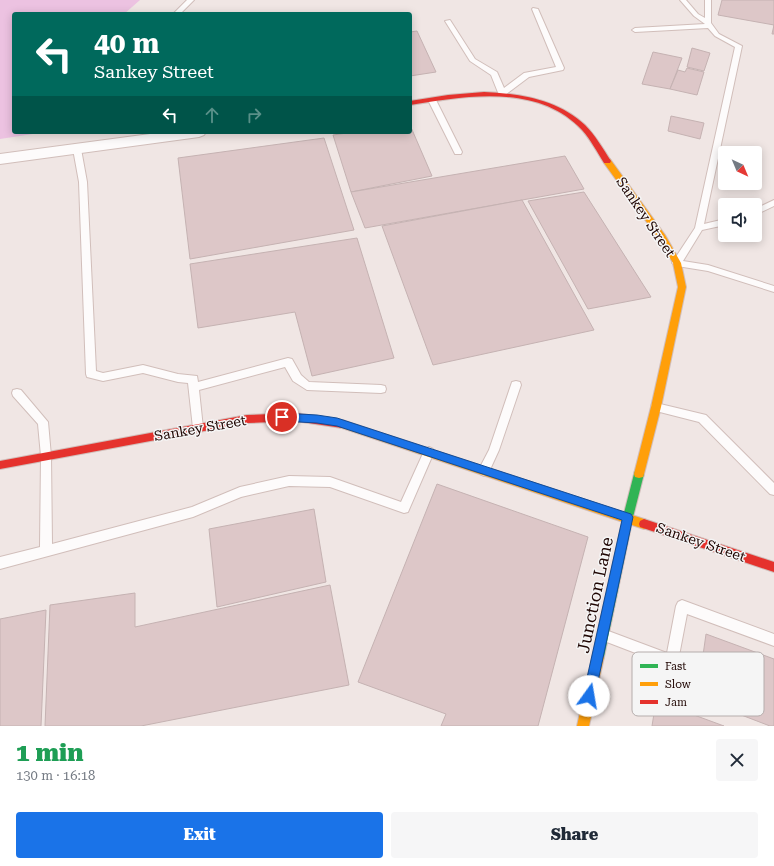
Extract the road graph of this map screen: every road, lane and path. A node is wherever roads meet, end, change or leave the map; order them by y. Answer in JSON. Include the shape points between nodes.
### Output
{"nodes":[{"id":1,"x":191,"y":0,"type":"edge"},
{"id":2,"x":683,"y":0,"type":"edge"},
{"id":3,"x":708,"y":0,"type":"edge"},
{"id":4,"x":535,"y":9,"type":"dead end"},
{"id":5,"x":178,"y":12,"type":"edge"},
{"id":6,"x":448,"y":21,"type":"dead end"},
{"id":7,"x":709,"y":24,"type":"junction"},
{"id":8,"x":635,"y":30,"type":"dead end"},
{"id":9,"x":502,"y":93,"type":"junction"},
{"id":10,"x":432,"y":100,"type":"junction"},
{"id":11,"x":412,"y":103,"type":"edge"},
{"id":12,"x":174,"y":134,"type":"edge"},
{"id":13,"x":77,"y":148,"type":"junction"},
{"id":14,"x":458,"y":152,"type":"dead end"},
{"id":15,"x":0,"y":159,"type":"edge"},
{"id":16,"x":774,"y":203,"type":"edge"},
{"id":17,"x":762,"y":209,"type":"edge"},
{"id":18,"x":718,"y":224,"type":"edge"},
{"id":19,"x":699,"y":228,"type":"junction"},
{"id":20,"x":677,"y":263,"type":"junction"},
{"id":21,"x":774,"y":289,"type":"edge"},
{"id":22,"x":516,"y":384,"type":"dead end"},
{"id":23,"x":194,"y":387,"type":"junction"},
{"id":24,"x":381,"y":389,"type":"dead end"},
{"id":25,"x":17,"y":393,"type":"dead end"},
{"id":26,"x":656,"y":407,"type":"junction"},
{"id":27,"x":198,"y":428,"type":"junction"},
{"id":28,"x":429,"y":452,"type":"junction"},
{"id":29,"x":46,"y":456,"type":"junction"},
{"id":30,"x":0,"y":465,"type":"edge"},
{"id":31,"x":484,"y":471,"type":"junction"},
{"id":32,"x":774,"y":490,"type":"edge"},
{"id":33,"x":628,"y":517,"type":"junction"},
{"id":34,"x":46,"y":551,"type":"junction"},
{"id":35,"x":0,"y":563,"type":"edge"},
{"id":36,"x":774,"y":567,"type":"edge"},
{"id":37,"x":603,"y":635,"type":"junction"},
{"id":38,"x":774,"y":640,"type":"edge"},
{"id":39,"x":648,"y":652,"type":"edge"},
{"id":40,"x":674,"y":652,"type":"edge"},
{"id":41,"x":583,"y":726,"type":"edge"}],
"edges":[{"from":1,"to":5,"type":"lane"},
{"from":2,"to":7,"type":"lane","via":[[696,15]]},
{"from":3,"to":7,"type":"lane"},
{"from":4,"to":9,"type":"lane","via":[[560,68],[527,75]]},
{"from":6,"to":9,"type":"lane","via":[[472,60],[494,74]]},
{"from":7,"to":8,"type":"lane"},
{"from":7,"to":19,"type":"lane","via":[[718,35],[739,46]]},
{"from":9,"to":10,"type":"street","name":"Sankey Street"},
{"from":9,"to":20,"type":"street","name":"Sankey Street","via":[[526,97],[555,107],[584,128],[662,237]]},
{"from":10,"to":11,"type":"street","name":"Sankey Street"},
{"from":10,"to":14,"type":"lane"},
{"from":12,"to":13,"type":"street"},
{"from":13,"to":15,"type":"street"},
{"from":13,"to":23,"type":"lane","via":[[83,182],[91,374],[102,377],[143,369],[193,379]]},
{"from":16,"to":17,"type":"lane"},
{"from":18,"to":19,"type":"lane"},
{"from":19,"to":20,"type":"lane"},
{"from":20,"to":21,"type":"lane","via":[[708,268]]},
{"from":20,"to":26,"type":"street","name":"Sankey Street","via":[[682,287]]},
{"from":22,"to":31,"type":"lane","via":[[494,450]]},
{"from":23,"to":24,"type":"lane","via":[[288,362],[297,378],[307,386]]},
{"from":23,"to":27,"type":"lane"},
{"from":25,"to":29,"type":"lane","via":[[43,422]]},
{"from":26,"to":32,"type":"lane","via":[[702,418]]},
{"from":26,"to":33,"type":"street","name":"Sankey Street"},
{"from":27,"to":28,"type":"street","name":"Sankey Street","via":[[270,417],[317,419],[337,422]]},
{"from":27,"to":29,"type":"street","name":"Sankey Street"},
{"from":28,"to":31,"type":"street","name":"Sankey Street"},
{"from":28,"to":34,"type":"lane","via":[[404,508],[330,482],[289,482],[240,492],[193,512]]},
{"from":29,"to":30,"type":"street","name":"Sankey Street"},
{"from":29,"to":34,"type":"lane"},
{"from":31,"to":33,"type":"street","name":"Sankey Street"},
{"from":33,"to":36,"type":"street","name":"Sankey Street"},
{"from":33,"to":37,"type":"street","name":"Junction Lane"},
{"from":34,"to":35,"type":"lane"},
{"from":37,"to":39,"type":"lane"},
{"from":37,"to":41,"type":"street","name":"Junction Lane"},
{"from":38,"to":40,"type":"lane","via":[[682,606]]}]}
